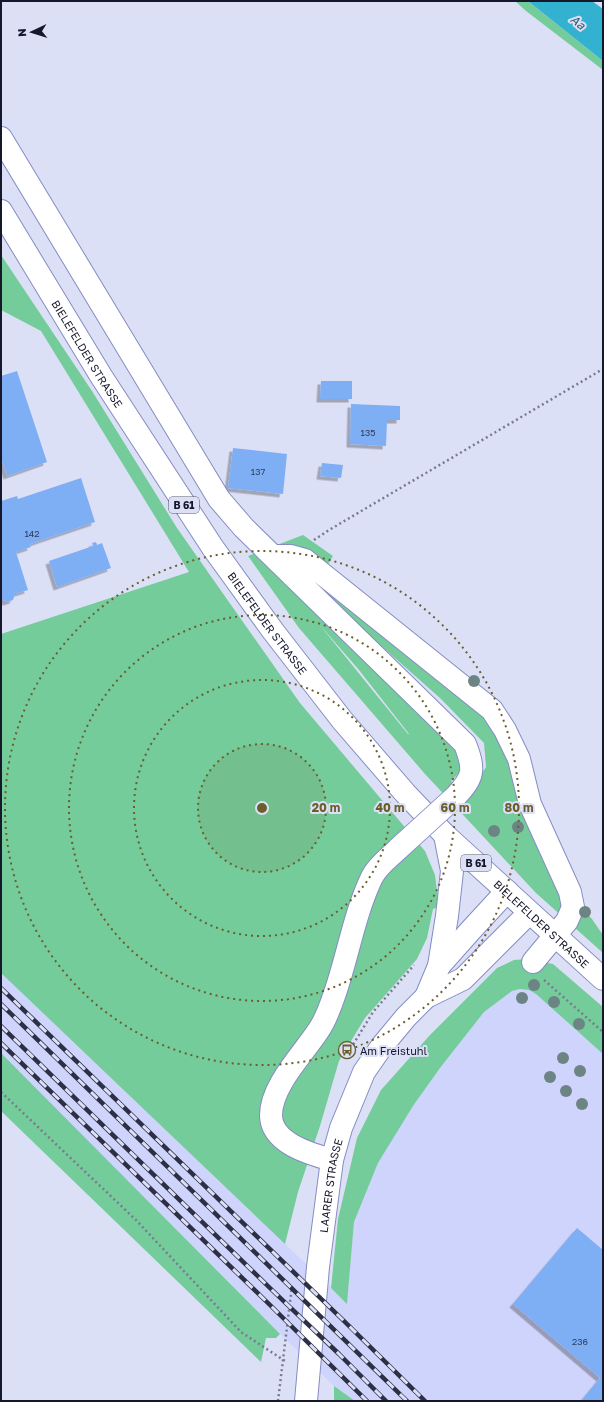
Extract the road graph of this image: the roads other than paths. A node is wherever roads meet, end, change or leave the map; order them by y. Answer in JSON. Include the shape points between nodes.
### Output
{"nodes":[{"id":1,"x":1,"y":138,"type":"edge"},
{"id":2,"x":1,"y":211,"type":"edge"},
{"id":3,"x":282,"y":556,"type":"junction"},
{"id":4,"x":445,"y":835,"type":"junction"},
{"id":5,"x":507,"y":891,"type":"junction"},
{"id":6,"x":529,"y":913,"type":"junction"},
{"id":7,"x":554,"y":936,"type":"junction"},
{"id":8,"x":533,"y":962,"type":"road end"},
{"id":9,"x":439,"y":966,"type":"junction"},
{"id":10,"x":603,"y":979,"type":"edge"},
{"id":11,"x":426,"y":997,"type":"junction"},
{"id":12,"x":332,"y":1160,"type":"junction"},
{"id":13,"x":306,"y":1401,"type":"edge"}],
"edges":[{"from":1,"to":3,"type":"main road","via":[[219,499],[244,528]]},
{"from":2,"to":4,"type":"main road","name":"BIELEFELDER STRASSE","number":"B 61","via":[[101,376],[213,548],[272,631],[342,720]]},
{"from":3,"to":7,"type":"main road","via":[[305,560],[492,710],[519,759],[530,804],[570,892],[573,907],[567,921]]},
{"from":3,"to":12,"type":"main road","bridge":true,"via":[[465,744],[471,760],[470,776],[464,787],[380,865],[372,876],[331,1004],[319,1030],[281,1084],[273,1103],[271,1115],[274,1130],[288,1144]]},
{"from":4,"to":5,"type":"main road","name":"BIELEFELDER STRASSE","number":"B 61"},
{"from":4,"to":9,"type":"main road","number":"B 61","via":[[452,871]]},
{"from":5,"to":6,"type":"main road","name":"BIELEFELDER STRASSE","number":"B 61"},
{"from":5,"to":9,"type":"main road","name":"LAARER STRASSE"},
{"from":6,"to":7,"type":"main road","name":"BIELEFELDER STRASSE","number":"B 61"},
{"from":6,"to":11,"type":"main road","name":"LAARER STRASSE","via":[[463,979]]},
{"from":7,"to":8,"type":"main road"},
{"from":7,"to":10,"type":"main road","name":"BIELEFELDER STRASSE","number":"B 61"},
{"from":9,"to":11,"type":"main road","name":"LAARER STRASSE"},
{"from":11,"to":12,"type":"main road","name":"LAARER STRASSE","via":[[382,1046],[364,1072],[350,1103]]},
{"from":12,"to":13,"type":"main road","name":"LAARER STRASSE","via":[[318,1267]]}]}
